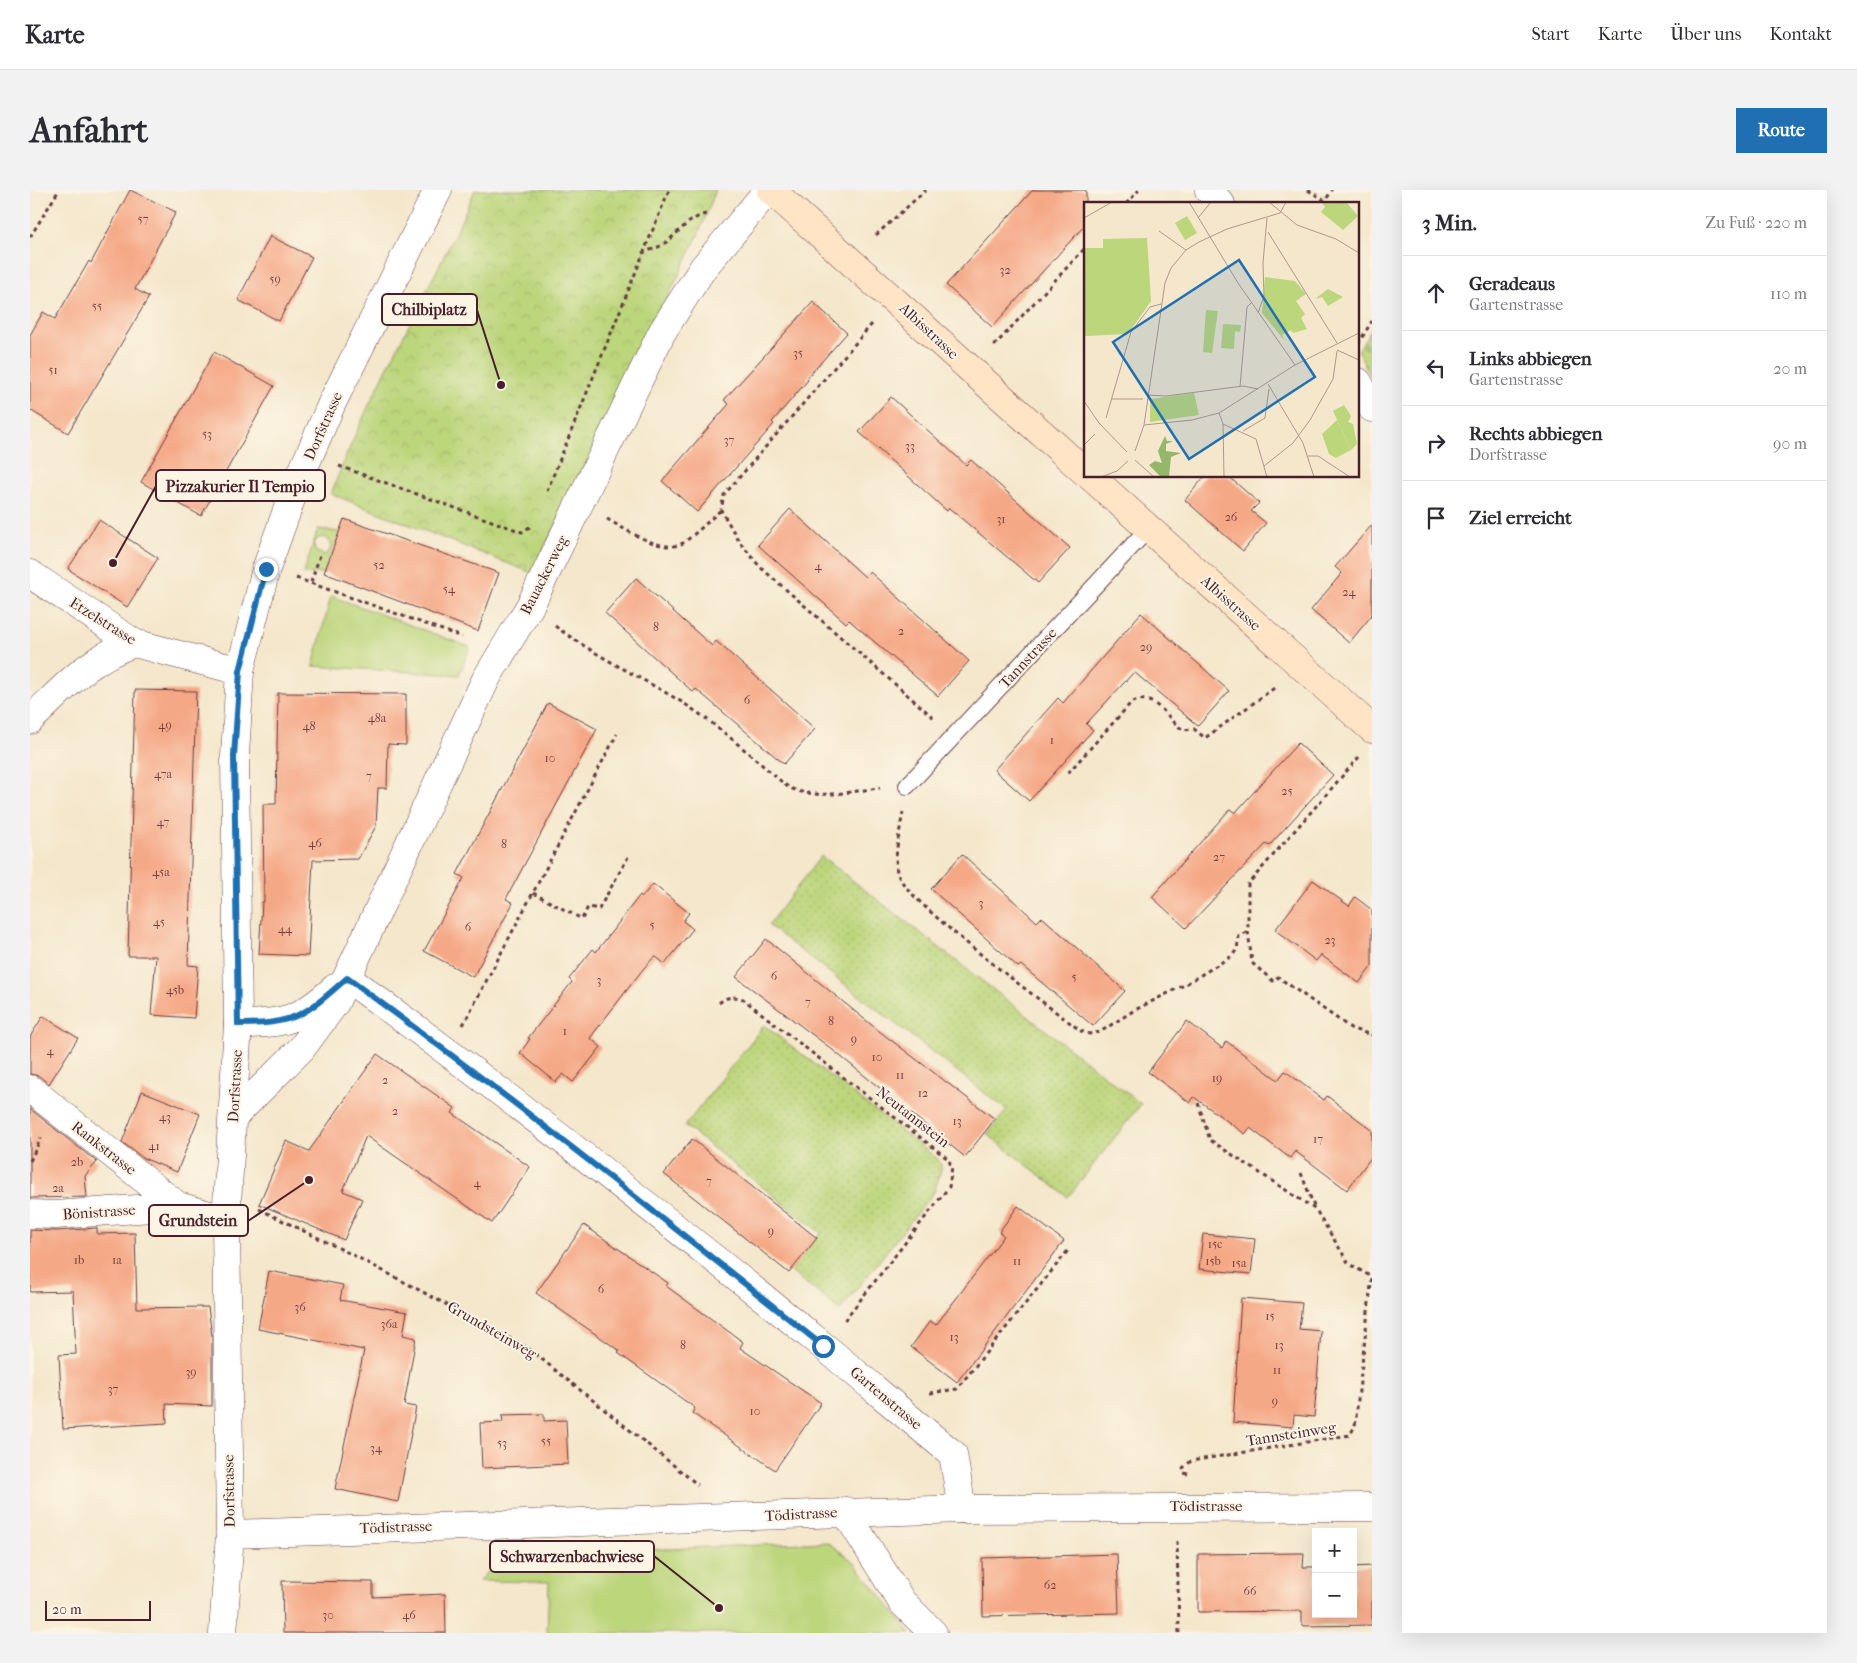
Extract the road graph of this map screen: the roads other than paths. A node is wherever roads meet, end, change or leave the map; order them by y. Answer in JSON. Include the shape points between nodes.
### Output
{"nodes":[{"id":1,"x":438,"y":190,"type":"edge"},
{"id":2,"x":770,"y":190,"type":"edge"},
{"id":3,"x":1209,"y":190,"type":"edge"},
{"id":4,"x":1219,"y":202,"type":"edge"},
{"id":5,"x":1360,"y":386,"type":"edge"},
{"id":6,"x":1372,"y":408,"type":"edge"},
{"id":7,"x":1084,"y":471,"type":"edge"},
{"id":8,"x":1092,"y":478,"type":"edge"},
{"id":9,"x":1148,"y":529,"type":"junction"},
{"id":10,"x":30,"y":574,"type":"edge"},
{"id":11,"x":134,"y":643,"type":"junction"},
{"id":12,"x":240,"y":671,"type":"junction"},
{"id":13,"x":30,"y":720,"type":"edge"},
{"id":14,"x":1368,"y":740,"type":"edge"},
{"id":15,"x":907,"y":786,"type":"road end"},
{"id":16,"x":347,"y":978,"type":"junction"},
{"id":17,"x":238,"y":1024,"type":"junction"},
{"id":18,"x":30,"y":1089,"type":"edge"},
{"id":19,"x":233,"y":1117,"type":"junction"},
{"id":20,"x":178,"y":1206,"type":"junction"},
{"id":21,"x":30,"y":1214,"type":"edge"},
{"id":22,"x":226,"y":1220,"type":"junction"},
{"id":23,"x":1372,"y":1507,"type":"edge"},
{"id":24,"x":962,"y":1509,"type":"junction"},
{"id":25,"x":845,"y":1512,"type":"junction"},
{"id":26,"x":230,"y":1534,"type":"junction"},
{"id":27,"x":223,"y":1633,"type":"edge"},
{"id":28,"x":933,"y":1633,"type":"edge"}],
"edges":[{"from":1,"to":12,"type":"street","name":"Dorfstrasse","via":[[332,403],[295,488],[266,569]]},
{"from":2,"to":7,"type":"main road","name":"Albisstrasse"},
{"from":2,"to":16,"type":"street","name":"Bauackerweg","via":[[703,268],[662,332],[530,606],[486,679]]},
{"from":3,"to":4,"type":"street"},
{"from":5,"to":6,"type":"street"},
{"from":8,"to":9,"type":"main road","name":"Albisstrasse"},
{"from":9,"to":14,"type":"main road","name":"Albisstrasse"},
{"from":9,"to":15,"type":"lane","name":"Tannstrasse"},
{"from":10,"to":11,"type":"street","name":"Etzelstrasse"},
{"from":11,"to":12,"type":"street","name":"Etzelstrasse"},
{"from":11,"to":13,"type":"street","via":[[110,652],[83,670]]},
{"from":12,"to":17,"type":"street","name":"Dorfstrasse","via":[[234,756]]},
{"from":16,"to":17,"type":"street","via":[[301,1015],[272,1024]]},
{"from":16,"to":19,"type":"street","via":[[335,1003],[302,1048]]},
{"from":16,"to":24,"type":"street","name":"Gartenstrasse","via":[[437,1042],[592,1161],[953,1454]]},
{"from":17,"to":19,"type":"street","name":"Dorfstrasse"},
{"from":18,"to":20,"type":"street","name":"Rankstrasse"},
{"from":19,"to":22,"type":"street","name":"Dorfstrasse"},
{"from":20,"to":21,"type":"street","name":"Bönistrasse"},
{"from":20,"to":22,"type":"street","name":"Bönistrasse"},
{"from":22,"to":26,"type":"street","name":"Dorfstrasse"},
{"from":23,"to":24,"type":"street","name":"Tödistrasse"},
{"from":24,"to":25,"type":"street","name":"Tödistrasse"},
{"from":25,"to":26,"type":"street","name":"Tödistrasse"},
{"from":25,"to":28,"type":"street","via":[[902,1602]]},
{"from":26,"to":27,"type":"street","name":"Dorfstrasse"}]}
